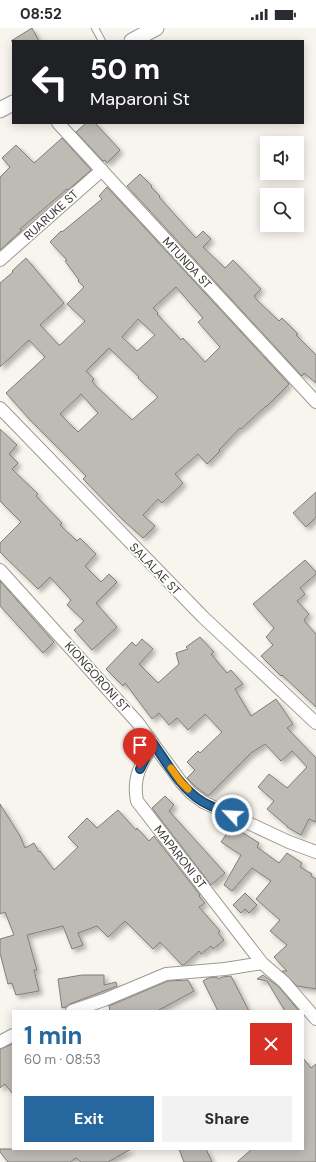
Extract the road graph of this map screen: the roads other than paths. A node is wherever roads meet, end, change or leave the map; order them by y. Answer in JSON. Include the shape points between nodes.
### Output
{"nodes":[{"id":1,"x":95,"y":28,"type":"edge"},
{"id":2,"x":156,"y":28,"type":"edge"},
{"id":3,"x":101,"y":40,"type":"edge"},
{"id":4,"x":134,"y":40,"type":"edge"},
{"id":5,"x":12,"y":104,"type":"edge"},
{"id":6,"x":0,"y":110,"type":"edge"},
{"id":7,"x":59,"y":124,"type":"edge"},
{"id":8,"x":102,"y":170,"type":"junction"},
{"id":9,"x":0,"y":260,"type":"edge"},
{"id":10,"x":316,"y":402,"type":"edge"},
{"id":11,"x":0,"y":408,"type":"edge"},
{"id":12,"x":0,"y":570,"type":"edge"},
{"id":13,"x":316,"y":723,"type":"edge"},
{"id":14,"x":153,"y":743,"type":"junction"},
{"id":15,"x":316,"y":852,"type":"edge"},
{"id":16,"x":262,"y":963,"type":"junction"},
{"id":17,"x":75,"y":1010,"type":"edge"},
{"id":18,"x":316,"y":1019,"type":"edge"},
{"id":19,"x":12,"y":1036,"type":"edge"},
{"id":20,"x":0,"y":1042,"type":"edge"}],
"edges":[{"from":1,"to":3,"type":"lane"},
{"from":2,"to":4,"type":"street"},
{"from":5,"to":6,"type":"street"},
{"from":7,"to":8,"type":"street","name":"MTUNDA ST"},
{"from":8,"to":9,"type":"street","name":"RUARUKE ST"},
{"from":8,"to":10,"type":"street","name":"MTUNDA ST"},
{"from":11,"to":13,"type":"street","name":"SALALAE ST","via":[[203,617]]},
{"from":12,"to":14,"type":"street","name":"KIONGORONI ST","via":[[138,723]]},
{"from":14,"to":15,"type":"street","name":"KIONGORONI ST","via":[[181,782],[203,802]]},
{"from":14,"to":16,"type":"street","name":"MAPARONI ST","via":[[136,780],[137,801]]},
{"from":16,"to":17,"type":"street","via":[[166,974]]},
{"from":16,"to":18,"type":"street","name":"MAPARONI ST","via":[[284,982]]},
{"from":19,"to":20,"type":"street"}]}
